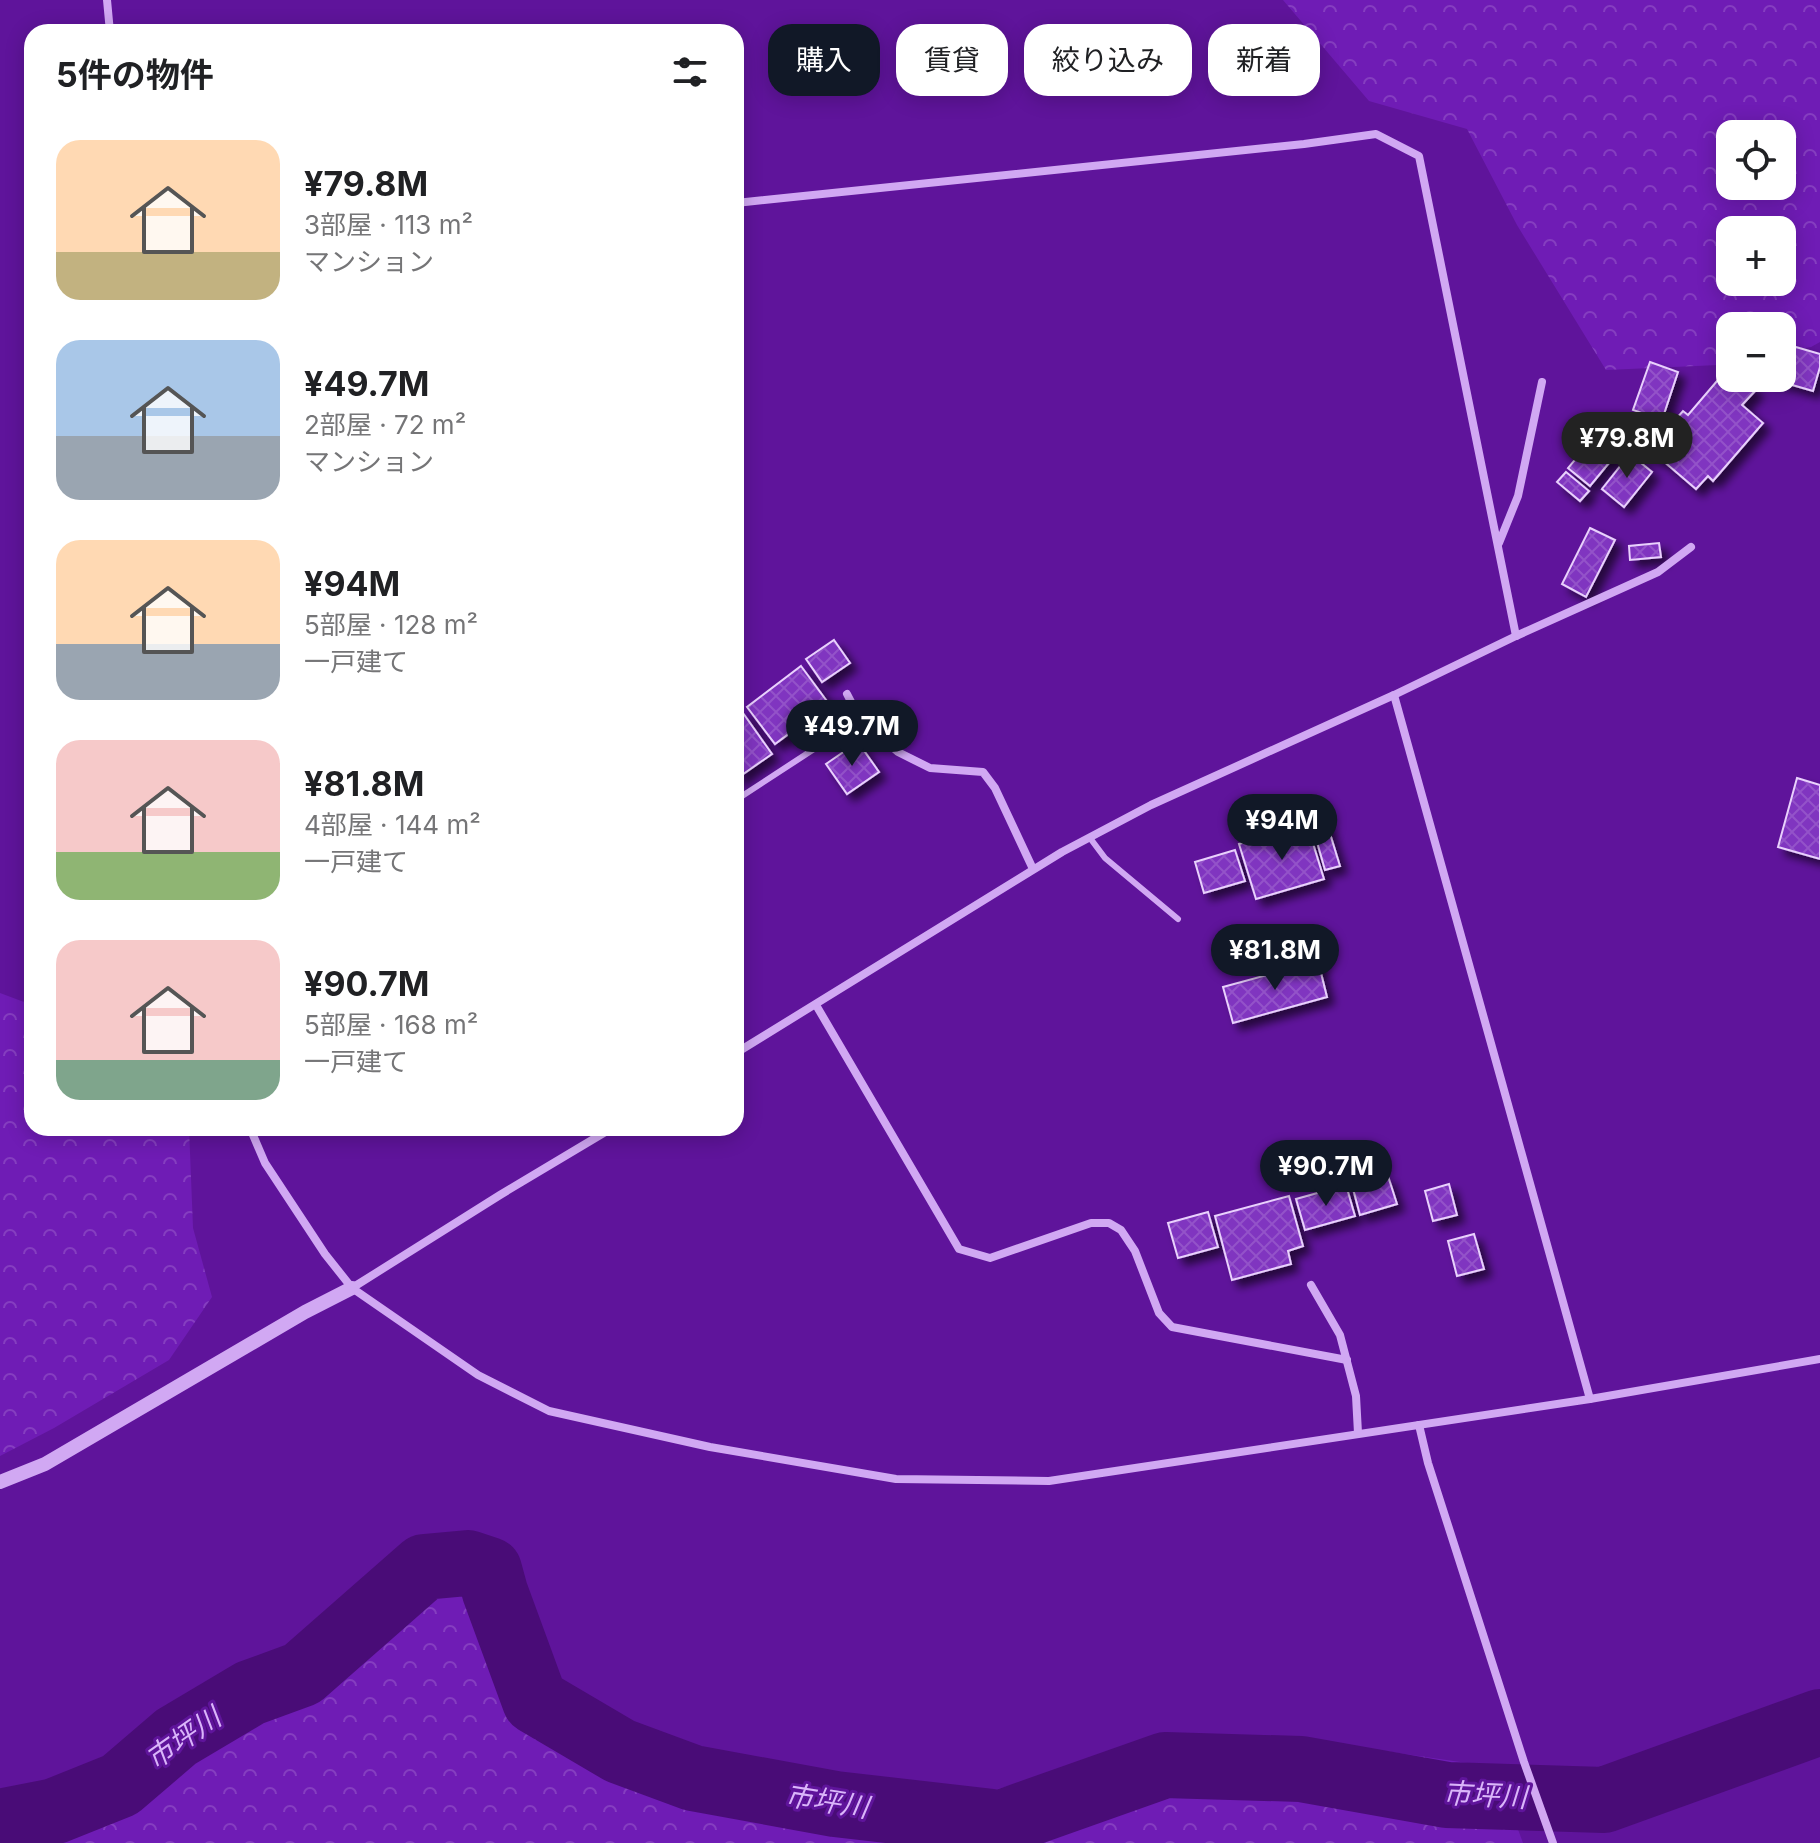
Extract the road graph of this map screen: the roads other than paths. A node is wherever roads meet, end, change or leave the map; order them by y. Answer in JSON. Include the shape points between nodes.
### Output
{"nodes":[{"id":1,"x":107,"y":0,"type":"edge"},
{"id":2,"x":109,"y":24,"type":"edge"},
{"id":3,"x":744,"y":202,"type":"edge"},
{"id":4,"x":1542,"y":382,"type":"dead end"},
{"id":5,"x":1498,"y":545,"type":"junction"},
{"id":6,"x":1691,"y":547,"type":"dead end"},
{"id":7,"x":1516,"y":636,"type":"junction"},
{"id":8,"x":847,"y":694,"type":"dead end"},
{"id":9,"x":1394,"y":695,"type":"junction"},
{"id":10,"x":860,"y":719,"type":"junction"},
{"id":11,"x":744,"y":795,"type":"edge"},
{"id":12,"x":1090,"y":838,"type":"junction"},
{"id":13,"x":1033,"y":869,"type":"junction"},
{"id":14,"x":1178,"y":919,"type":"dead end"},
{"id":15,"x":816,"y":1005,"type":"junction"},
{"id":16,"x":744,"y":1048,"type":"edge"},
{"id":17,"x":253,"y":1136,"type":"edge"},
{"id":18,"x":599,"y":1136,"type":"edge"},
{"id":19,"x":1311,"y":1285,"type":"dead end"},
{"id":20,"x":352,"y":1288,"type":"junction"},
{"id":21,"x":1820,"y":1359,"type":"edge"},
{"id":22,"x":1347,"y":1360,"type":"junction"},
{"id":23,"x":1590,"y":1399,"type":"junction"},
{"id":24,"x":1419,"y":1425,"type":"junction"},
{"id":25,"x":1358,"y":1433,"type":"junction"},
{"id":26,"x":0,"y":1482,"type":"edge"},
{"id":27,"x":1553,"y":1843,"type":"edge"}],
"edges":[{"from":1,"to":2,"type":"street"},
{"from":3,"to":5,"type":"street","via":[[1376,134],[1419,156]]},
{"from":4,"to":5,"type":"street","via":[[1518,496]]},
{"from":5,"to":7,"type":"street"},
{"from":6,"to":7,"type":"street","via":[[1658,572]]},
{"from":7,"to":9,"type":"street"},
{"from":8,"to":10,"type":"street"},
{"from":9,"to":12,"type":"street"},
{"from":9,"to":23,"type":"street"},
{"from":10,"to":11,"type":"lane"},
{"from":10,"to":13,"type":"street","via":[[898,752],[930,768],[983,772]]},
{"from":12,"to":13,"type":"street"},
{"from":12,"to":14,"type":"lane","via":[[1105,858]]},
{"from":13,"to":15,"type":"street"},
{"from":15,"to":16,"type":"street"},
{"from":15,"to":22,"type":"street","via":[[959,1249],[990,1258],[1091,1223],[1109,1223],[1121,1230],[1135,1251],[1159,1313],[1172,1327]]},
{"from":17,"to":20,"type":"street","via":[[265,1163]]},
{"from":18,"to":20,"type":"street"},
{"from":19,"to":22,"type":"street","via":[[1340,1335]]},
{"from":20,"to":25,"type":"street","via":[[478,1375],[549,1411],[710,1447],[896,1479],[1049,1481]]},
{"from":20,"to":26,"type":"street","via":[[45,1464]]},
{"from":21,"to":23,"type":"street"},
{"from":22,"to":25,"type":"street"},
{"from":23,"to":24,"type":"street"},
{"from":24,"to":25,"type":"street"},
{"from":24,"to":27,"type":"street"}]}
